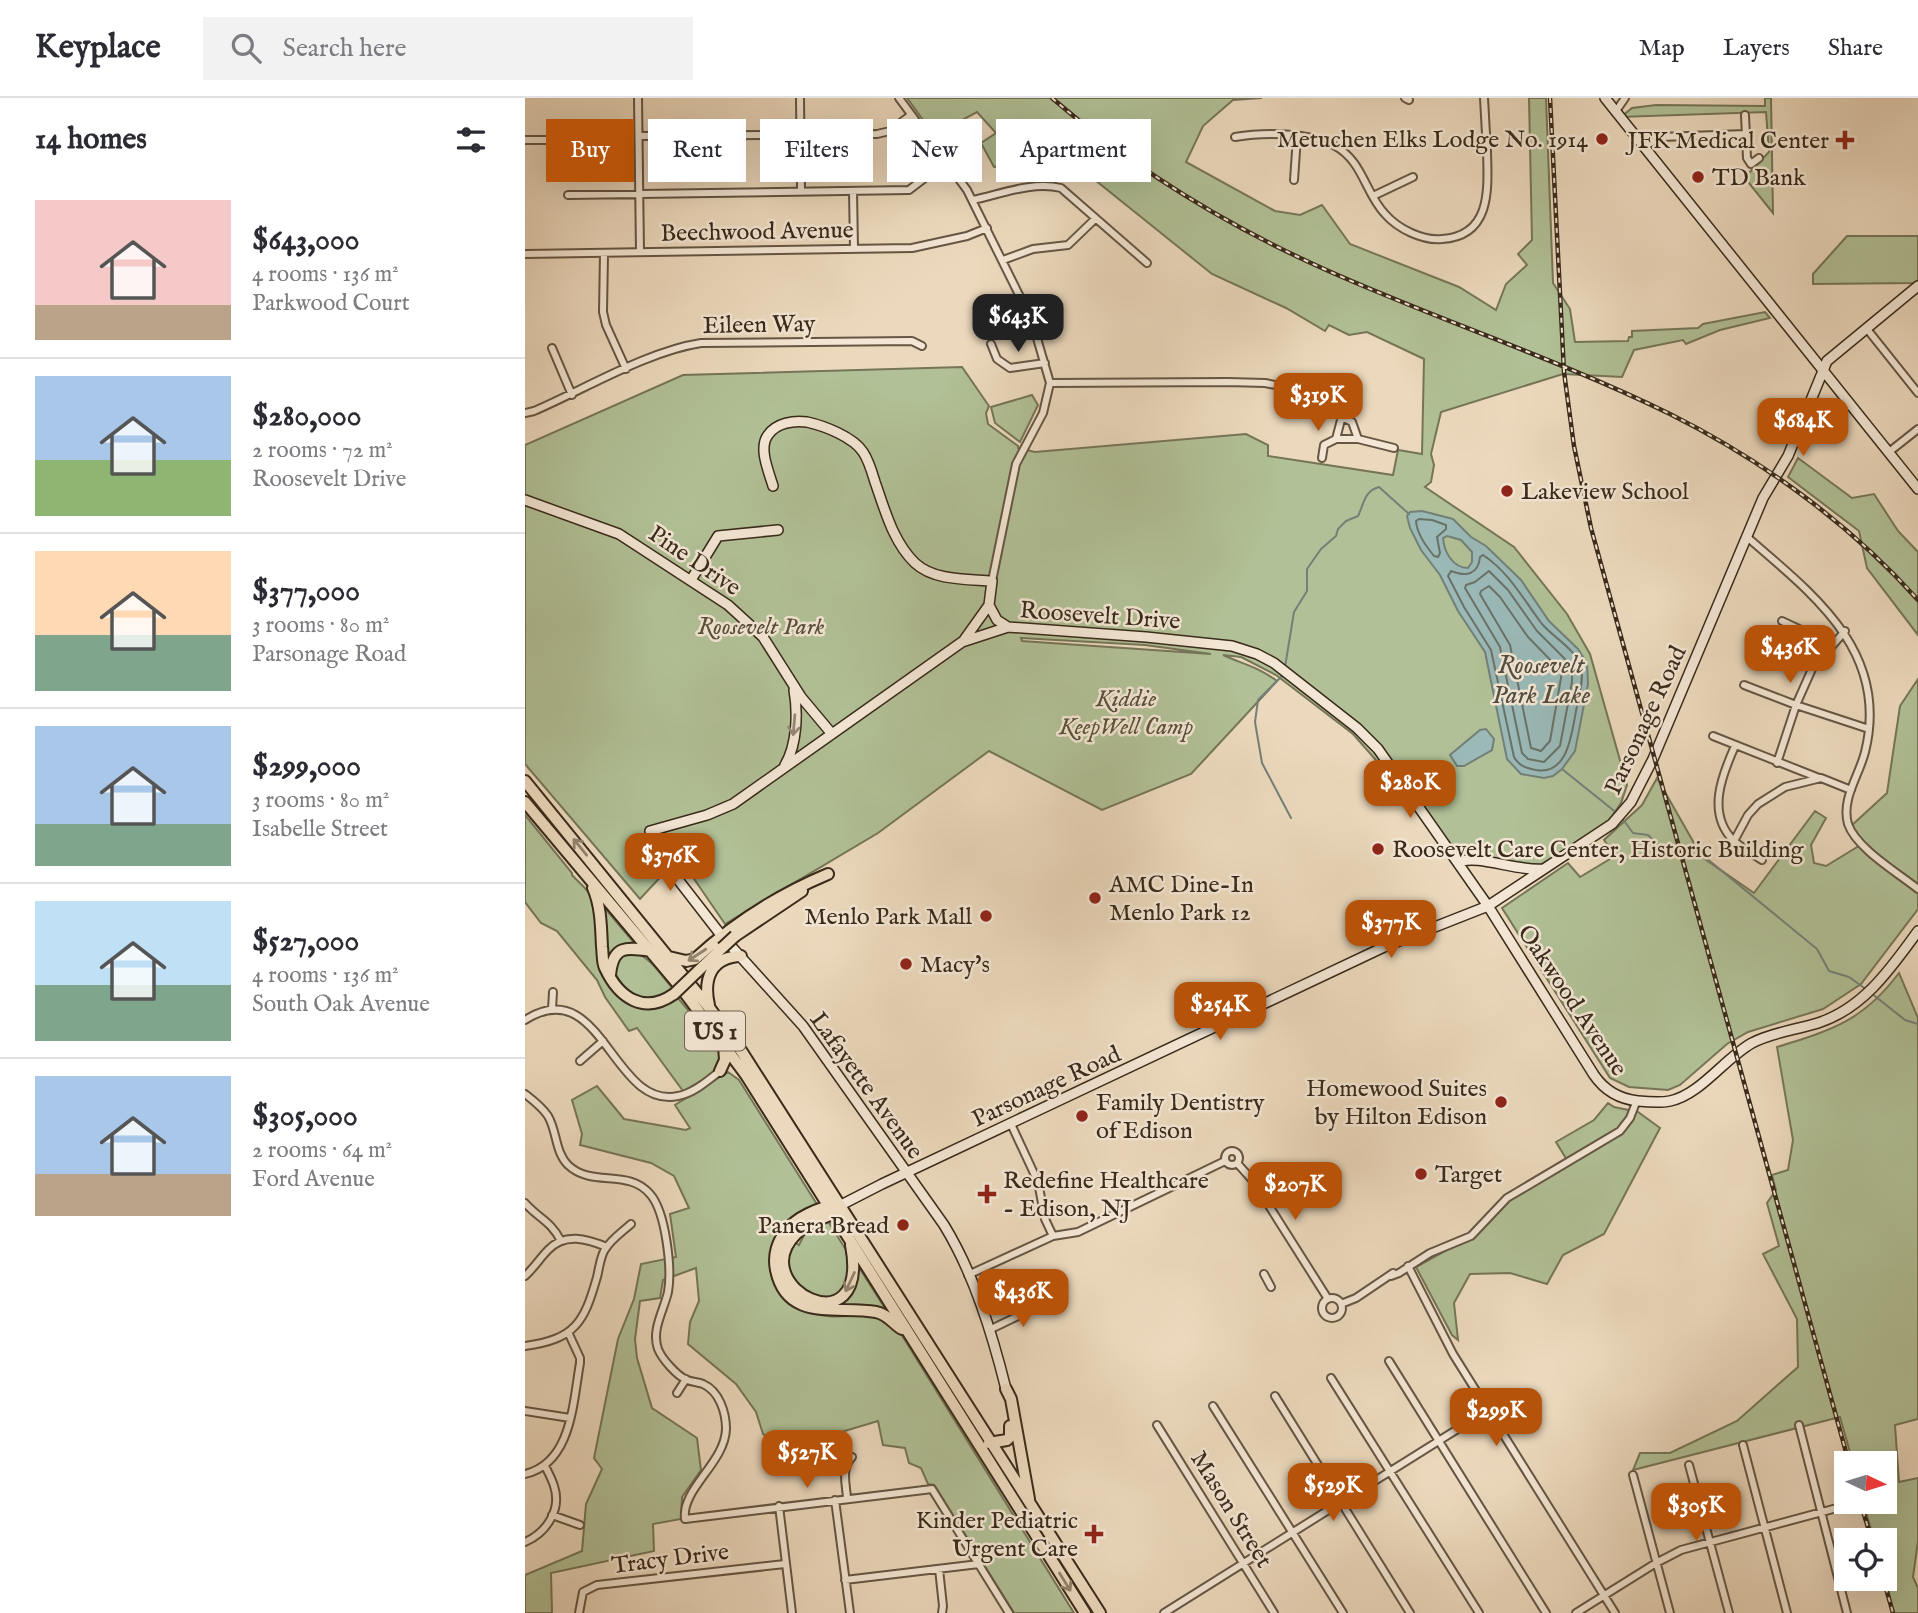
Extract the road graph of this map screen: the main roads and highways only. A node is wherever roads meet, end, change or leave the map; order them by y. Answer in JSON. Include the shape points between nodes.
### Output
{"nodes":[{"id":1,"x":525,"y":781,"type":"edge"},
{"id":2,"x":525,"y":802,"type":"edge"},
{"id":3,"x":582,"y":870,"type":"junction"},
{"id":4,"x":651,"y":951,"type":"junction"},
{"id":5,"x":741,"y":956,"type":"road end"},
{"id":6,"x":669,"y":957,"type":"junction"},
{"id":7,"x":610,"y":975,"type":"junction"},
{"id":8,"x":709,"y":1007,"type":"junction"},
{"id":9,"x":723,"y":1043,"type":"junction"},
{"id":10,"x":746,"y":1075,"type":"junction"},
{"id":11,"x":835,"y":1208,"type":"junction"},
{"id":12,"x":850,"y":1239,"type":"junction"},
{"id":13,"x":909,"y":1333,"type":"junction"},
{"id":14,"x":989,"y":1443,"type":"junction"},
{"id":15,"x":1032,"y":1508,"type":"junction"},
{"id":16,"x":1081,"y":1611,"type":"edge"},
{"id":17,"x":1100,"y":1613,"type":"edge"}],
"edges":[{"from":6,"to":1,"type":"highway","number":"US 1","one_way":true},
{"from":2,"to":3,"type":"highway","number":"US 1"},
{"from":3,"to":4,"type":"highway","number":"US 1"},
{"from":3,"to":7,"type":"highway","via":[[596,894],[604,964]]},
{"from":4,"to":7,"type":"highway","via":[[631,948],[618,952]]},
{"from":4,"to":9,"type":"highway","number":"US 1"},
{"from":5,"to":8,"type":"highway","via":[[724,960],[711,972],[706,989]]},
{"from":7,"to":6,"type":"highway","one_way":true,"bridge":true,"via":[[622,993],[637,1002],[658,1003],[674,994],[735,936],[828,874],[791,889],[721,935],[691,961]]},
{"from":6,"to":8,"type":"highway","number":"US 1"},
{"from":8,"to":11,"type":"highway","number":"US 1","via":[[767,1089]]},
{"from":9,"to":10,"type":"highway","number":"US 1"},
{"from":9,"to":10,"type":"highway","via":[[725,1060],[720,1071]]},
{"from":10,"to":11,"type":"highway","number":"US 1"},
{"from":11,"to":12,"type":"highway","number":"US 1"},
{"from":12,"to":11,"type":"highway","one_way":true,"via":[[855,1272],[846,1292],[820,1302],[797,1292],[785,1268],[787,1246],[798,1231]]},
{"from":11,"to":13,"type":"highway","via":[[797,1220],[783,1235],[775,1264],[782,1287],[809,1307],[874,1311]]},
{"from":11,"to":14,"type":"highway","number":"US 1"},
{"from":12,"to":13,"type":"highway","number":"US 1"},
{"from":13,"to":16,"type":"highway","number":"US 1","one_way":true},
{"from":14,"to":15,"type":"highway","number":"US 1"},
{"from":14,"to":15,"type":"highway","via":[[1010,1437],[1006,1389]]},
{"from":15,"to":17,"type":"highway","number":"US 1"}]}
